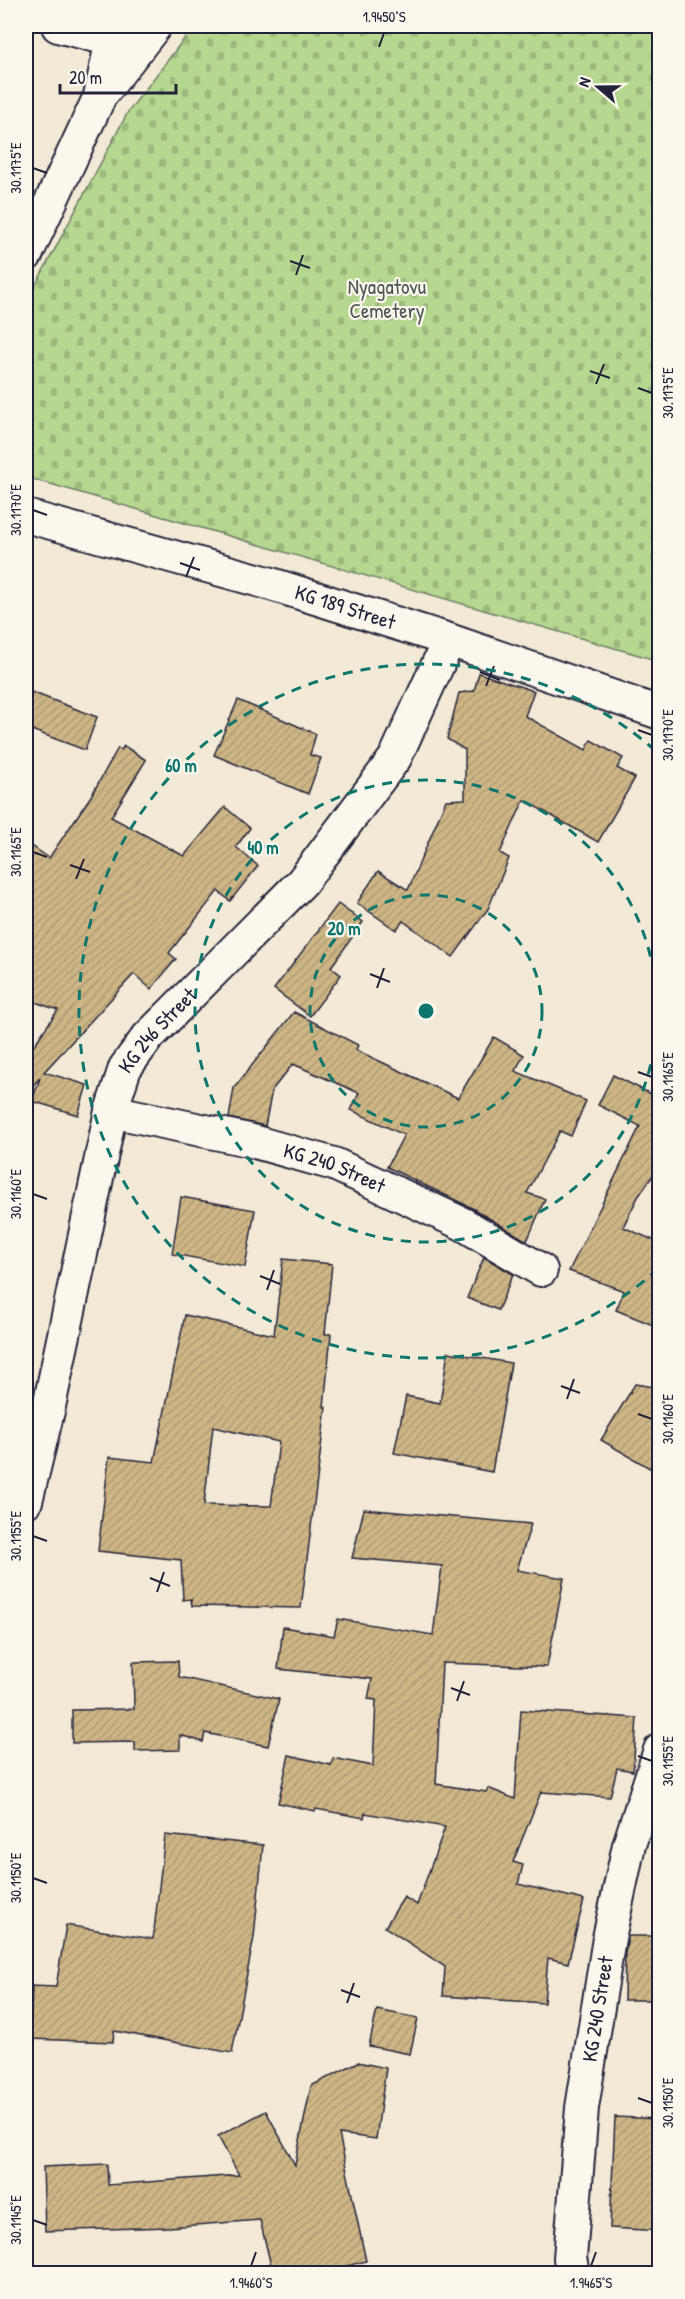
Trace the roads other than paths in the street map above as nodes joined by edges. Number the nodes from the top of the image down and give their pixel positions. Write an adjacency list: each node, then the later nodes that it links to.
1 (58, 26): 3 (street)
2 (155, 26): 4 (street)
3 (113, 33): 4 (street)
4 (100, 96): 5 (street)
5 (26, 255)
6 (26, 516): 7 (street, KG 189 Street)
7 (449, 640): 8 (street, KG 189 Street); 9 (street, KG 246 Street)
8 (660, 713)
9 (111, 1111): 10 (street, KG 240 Street); 11 (street, KG 246 Street)
10 (541, 1270)
11 (26, 1501)
12 (660, 1750): 13 (street, KG 240 Street)
13 (573, 2274)

